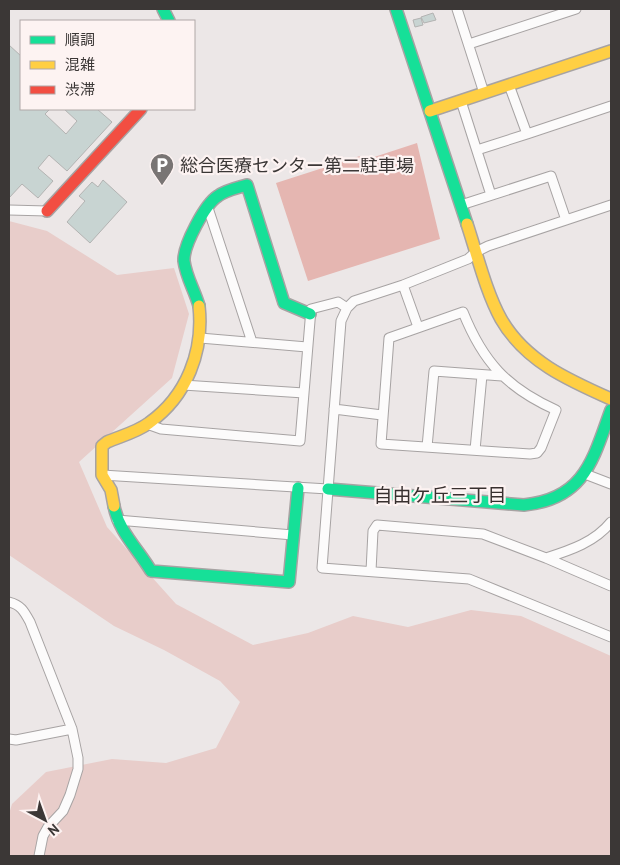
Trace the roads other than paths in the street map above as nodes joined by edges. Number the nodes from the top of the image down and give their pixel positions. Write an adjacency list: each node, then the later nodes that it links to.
1 (396, 9): 11 (street)
2 (457, 9): 4 (street)
3 (576, 9): 4 (street)
4 (470, 44): 7 (street)
5 (611, 51): 6 (street)
6 (510, 85): 7 (street); 12 (street)
7 (484, 93): 8 (street)
8 (461, 101): 11 (street); 13 (street)
9 (611, 106): 12 (street)
10 (140, 110): 19 (street)
11 (430, 111): 15 (street)
12 (527, 134): 13 (street)
13 (477, 150): 14 (street)
14 (491, 195): 15 (street); 20 (street)
15 (461, 205): 21 (street)
16 (611, 205): 20 (street)
17 (208, 208): 24 (street); 26 (street); 27 (street)
18 (9, 210): 19 (street)
19 (47, 210)
20 (566, 220): 21 (street)
21 (476, 252): 22 (street); 33 (street)
22 (403, 285): 23 (street); 25 (street)
23 (347, 308): 24 (street); 34 (street)
24 (310, 314): 28 (street)
25 (418, 327): 30 (street); 36 (street)
26 (200, 338): 27 (street); 31 (street)
27 (252, 342): 28 (street)
28 (307, 347): 32 (street)
29 (482, 375): 30 (street); 38 (street); 39 (street)
30 (502, 376): 39 (street)
31 (183, 385): 32 (street); 37 (street)
32 (304, 393): 37 (street)
33 (611, 398)
34 (334, 409): 36 (street); 44 (street)
35 (611, 410): 40 (street)
36 (382, 415): 38 (street)
37 (147, 424): 41 (street)
38 (427, 447): 39 (street)
39 (476, 450)
40 (585, 474): 42 (street); 44 (street)
41 (102, 475): 43 (street); 45 (street)
42 (611, 484)
43 (298, 488): 44 (street); 48 (street)
44 (328, 490): 50 (street)
45 (118, 520): 48 (street); 48 (street)
46 (611, 522): 47 (street)
47 (607, 534): 49 (street)
48 (293, 535)
49 (546, 558): 50 (street); 51 (street)
50 (371, 571): 53 (street)
51 (611, 586)
52 (9, 602): 54 (street)
53 (611, 637)
54 (72, 729): 55 (street); 56 (street)
55 (9, 739)
56 (39, 856)

